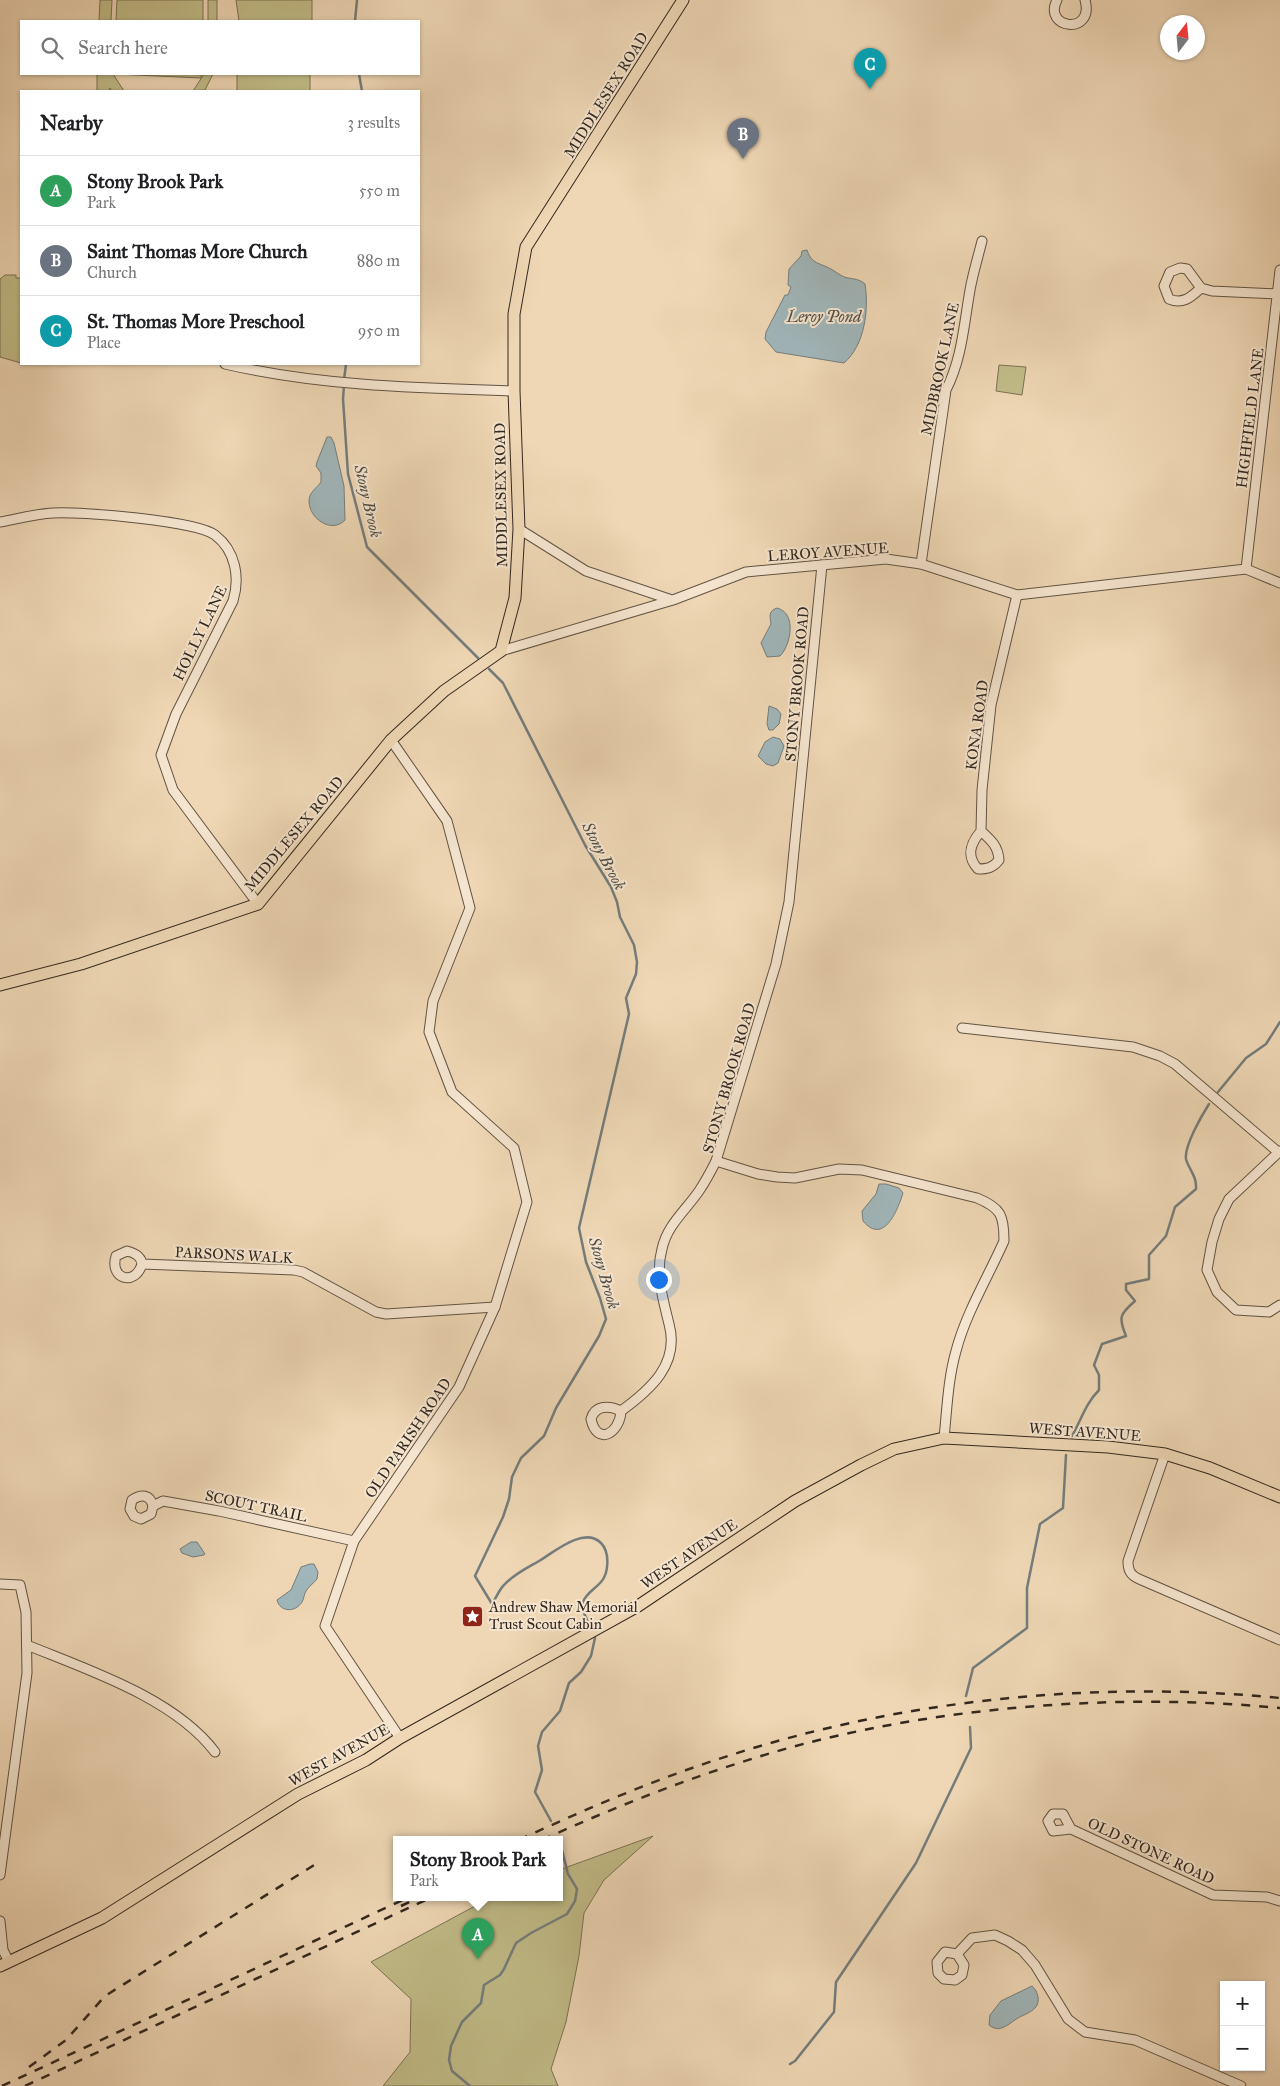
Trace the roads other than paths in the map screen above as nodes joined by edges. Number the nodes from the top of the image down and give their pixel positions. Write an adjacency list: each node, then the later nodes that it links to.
1 (684, 0): 9 (main road, MIDDLESEX ROAD)
2 (1057, 0): 3 (street)
3 (1085, 0)
4 (982, 241): 12 (street, MIDBROOK LANE)
5 (1280, 270): 7 (street, HIGHFIELD LANE)
6 (1201, 288): 7 (street)
7 (1279, 294): 14 (street, HIGHFIELD LANE)
8 (230, 365): 9 (street)
9 (514, 392): 11 (main road, MIDDLESEX ROAD)
10 (0, 522): 21 (street, HOLLY LANE)
11 (519, 529): 17 (street); 18 (main road, MIDDLESEX ROAD)
12 (921, 564): 13 (street, LEROY AVENUE); 16 (street, LEROY AVENUE)
13 (822, 565): 17 (street, LEROY AVENUE); 25 (street, STONY BROOK ROAD)
14 (1246, 569): 15 (street, LEROY AVENUE); 16 (street, LEROY AVENUE)
15 (1280, 583)
16 (1017, 595): 20 (street, KONA ROAD)
17 (672, 600): 18 (street, LEROY AVENUE)
18 (501, 651): 19 (main road, MIDDLESEX ROAD)
19 (392, 740): 21 (main road, MIDDLESEX ROAD); 28 (street, OLD PARISH ROAD)
20 (981, 831)
21 (258, 904): 22 (main road, MIDDLESEX ROAD)
22 (0, 985)
23 (962, 1028): 24 (street)
24 (1279, 1152): 27 (street)
25 (716, 1161): 29 (street); 30 (street, STONY BROOK ROAD)
26 (142, 1264): 28 (street, PARSONS WALK)
27 (1280, 1306)
28 (495, 1307): 34 (street, OLD PARISH ROAD)
29 (621, 1411)
30 (944, 1438): 31 (main road, WEST AVENUE); 38 (main road, WEST AVENUE)
31 (1165, 1454): 32 (main road, WEST AVENUE); 36 (street)
32 (1280, 1497)
33 (153, 1506): 34 (street, SCOUT TRAIL)
34 (354, 1541): 38 (street, OLD PARISH ROAD)
35 (0, 1584): 37 (street)
36 (1280, 1640)
37 (27, 1645): 39 (street); 41 (street)
38 (400, 1738): 45 (main road, WEST AVENUE)
39 (215, 1752)
40 (1071, 1829): 42 (street, OLD STONE ROAD)
41 (0, 1875)
42 (1280, 1900)
43 (0, 1922): 45 (street)
44 (958, 1954): 46 (street)
45 (4, 1964)
46 (1240, 2086)

